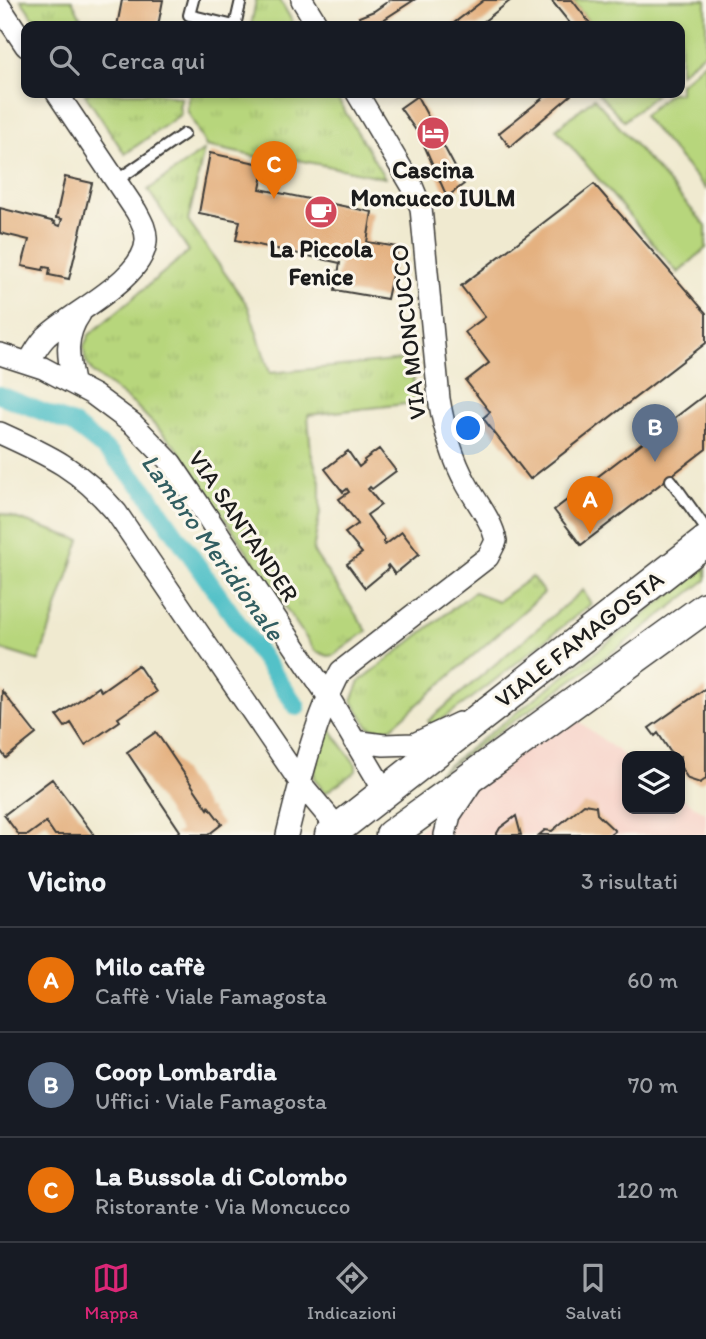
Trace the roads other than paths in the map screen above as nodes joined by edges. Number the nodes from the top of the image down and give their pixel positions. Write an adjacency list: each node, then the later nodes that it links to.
1 (192, 0): 5 (lane)
2 (241, 0): 6 (lane)
3 (302, 0): 7 (street)
4 (0, 7): 8 (street)
5 (214, 21)
6 (236, 21)
7 (315, 21)
8 (21, 38)
9 (60, 98): 12 (street)
10 (360, 98): 22 (street, VIA MONCUCCO)
11 (184, 134): 12 (lane)
12 (116, 181): 13 (street)
13 (82, 312): 15 (street); 16 (street)
14 (0, 354): 15 (street, VIA SANTANDER)
15 (28, 363): 16 (street, VIA SANTANDER)
16 (73, 383): 22 (street, VIA SANTANDER)
17 (0, 433): 26 (street)
18 (671, 480): 19 (lane)
19 (706, 530)
20 (706, 541): 23 (main road, VIALE FAMAGOSTA)
21 (703, 611): 25 (main road, VIALE FAMAGOSTA)
22 (328, 696): 24 (street, VIA SANTANDER); 26 (street, VIA MONCUCCO)
23 (486, 711): 24 (street, VIALE FAMAGOSTA); 27 (main road, VIALE FAMAGOSTA)
24 (354, 741): 27 (street, VIA SANTANDER)
25 (498, 757): 28 (main road, VIALE FAMAGOSTA); 31 (street, VIALE FAMAGOSTA)
26 (302, 785): 29 (street); 30 (street)
27 (385, 792): 28 (main road, VIALE FAMAGOSTA); 29 (main road, VIALE FAMAGOSTA)
28 (403, 831)
29 (337, 833)
30 (287, 835)
31 (445, 835)

